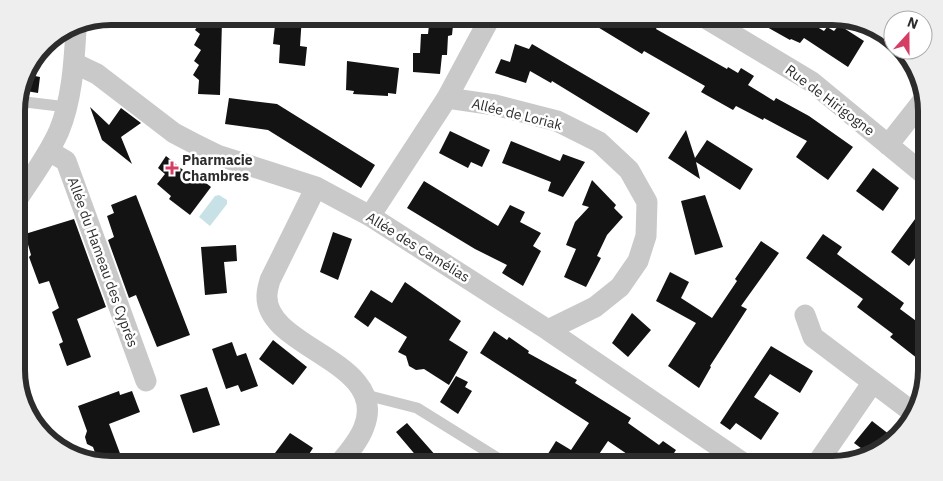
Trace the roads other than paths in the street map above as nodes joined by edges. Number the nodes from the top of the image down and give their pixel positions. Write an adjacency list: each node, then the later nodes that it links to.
1 (486, 25): 5 (street)
2 (717, 25): 9 (street, Rue de Hirigogne)
3 (76, 33): 4 (street)
4 (74, 63): 7 (street); 12 (street, Allée des Camélias)
5 (446, 98): 14 (street); 16 (street, Allée de Loriak)
6 (26, 103): 7 (lane)
7 (67, 107): 10 (street)
8 (918, 107): 9 (street)
9 (888, 145): 11 (street, Rue de Hirigogne)
10 (49, 151): 13 (street); 17 (street, Allée du Hameau des Cyprès)
11 (918, 169)
12 (316, 187): 14 (street, Allée des Camélias); 19 (street)
13 (25, 188)
14 (370, 216): 16 (street, Allée des Camélias)
15 (805, 315): 18 (street)
16 (548, 330): 23 (street, Allée des Camélias)
17 (146, 381)
18 (873, 382): 20 (street); 24 (street)
19 (366, 395): 21 (street); 22 (lane)
20 (908, 409)
21 (345, 456)
22 (494, 456)
23 (733, 456)
24 (822, 456)

